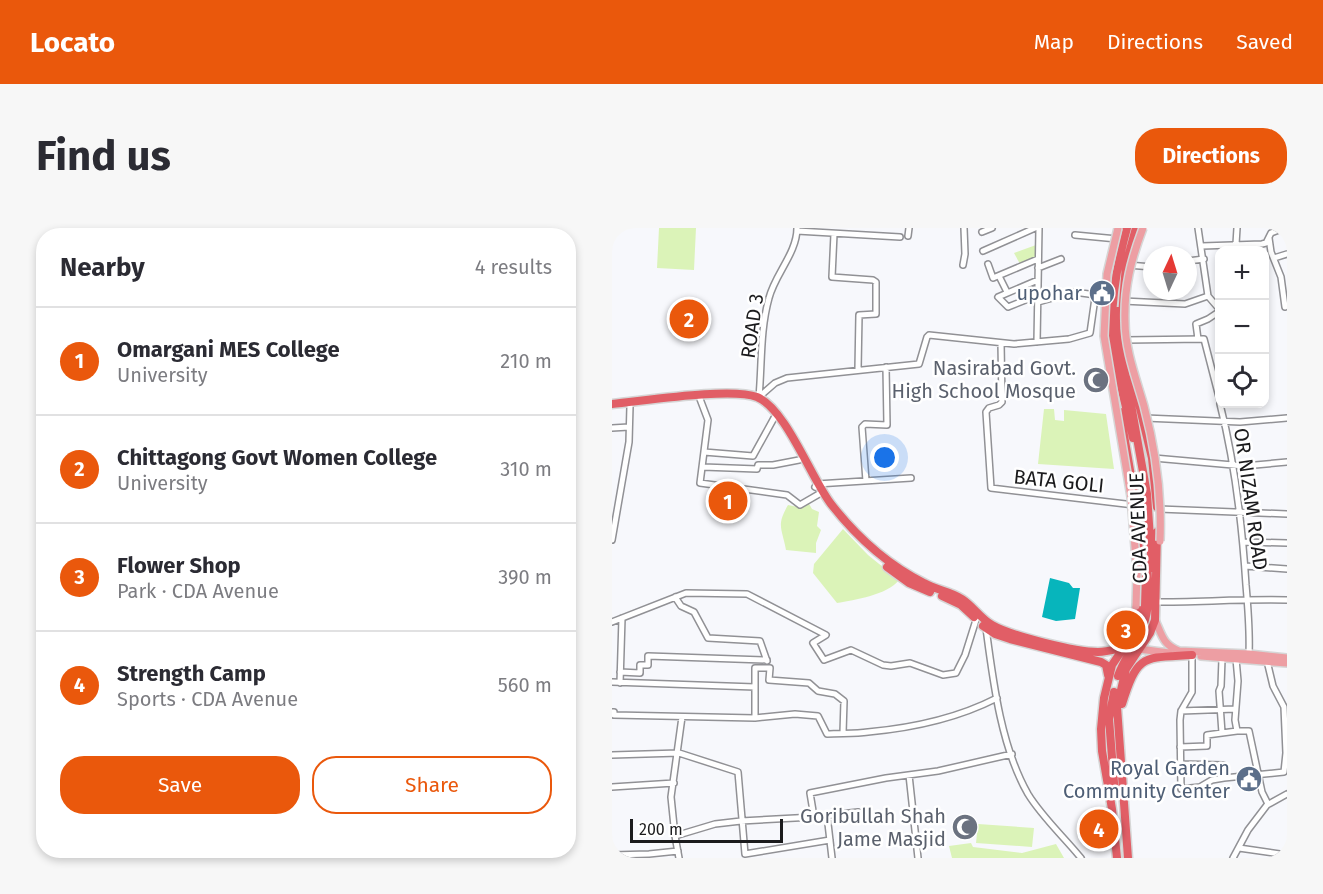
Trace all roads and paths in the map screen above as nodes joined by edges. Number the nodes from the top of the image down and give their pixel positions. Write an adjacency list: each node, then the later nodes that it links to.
1 (909, 228): 17 (street)
2 (964, 228): 33 (street)
3 (992, 228): 15 (street)
4 (1037, 228): 24 (street); 28 (street)
5 (1087, 228): 18 (street)
6 (1119, 228): 21 (highway, CDA AVENUE); 98 (main road, bridge)
7 (1127, 228): 149 (highway)
8 (1134, 228): 32 (highway, CDA AVENUE); 149 (highway)
9 (1143, 228): 87 (main road, bridge)
10 (1198, 228): 23 (street)
11 (1237, 228): 22 (street)
12 (1284, 228): 20 (street)
13 (797, 230): 14 (street); 57 (street, ROAD 3)
14 (831, 232): 19 (street); 55 (street)
15 (982, 232)
16 (1075, 235): 18 (street)
17 (908, 236)
18 (1088, 236): 21 (street)
19 (900, 237)
20 (1269, 238): 22 (street); 27 (street)
21 (1117, 239): 40 (highway, CDA AVENUE)
22 (1236, 244): 23 (street)
23 (1202, 246): 26 (street)
24 (983, 250)
25 (1287, 254): 27 (street)
26 (1204, 258): 30 (street); 42 (street)
27 (1274, 258): 38 (street)
28 (1038, 259): 35 (street); 36 (street)
29 (1060, 259): 35 (street)
30 (1197, 259)
31 (988, 264): 36 (street)
32 (1126, 264): 34 (street); 44 (highway, CDA AVENUE)
33 (963, 265)
34 (1143, 266)
35 (1038, 268): 37 (street)
36 (999, 276): 39 (street)
37 (1038, 280): 39 (street); 43 (street)
38 (1285, 287): 46 (street)
39 (1007, 292): 43 (street)
40 (1107, 295): 41 (street); 48 (highway, CDA AVENUE)
41 (1096, 296): 43 (street); 49 (street)
42 (1208, 296): 44 (street); 45 (street)
43 (1038, 298): 52 (street)
44 (1122, 301): 51 (highway, CDA AVENUE)
45 (1215, 304)
46 (1285, 306)
47 (1215, 314): 50 (street)
48 (1108, 332): 49 (street); 79 (highway, CDA AVENUE)
49 (1090, 333): 52 (street)
50 (1200, 339): 51 (street); 56 (street, OR NIZAM ROAD)
51 (1124, 340): 63 (highway, CDA AVENUE)
52 (1037, 342): 53 (street)
53 (1001, 343): 54 (street); 79 (street, BATA GOLI)
54 (886, 367): 55 (street); 75 (street)
55 (858, 369): 57 (street)
56 (1215, 381)
57 (759, 398): 59 (highway); 76 (highway)
58 (700, 399): 60 (highway); 62 (highway); 68 (street)
59 (612, 406): 60 (highway)
60 (630, 406): 66 (street)
61 (1221, 408): 65 (street, OR NIZAM ROAD)
62 (774, 418): 68 (street); 70 (highway)
63 (1143, 418): 65 (street); 69 (highway, CDA AVENUE)
64 (1287, 418): 65 (street)
65 (1224, 422): 72 (street, OR NIZAM ROAD)
66 (629, 427): 67 (street); 78 (street)
67 (612, 428)
68 (704, 452): 73 (street)
69 (1152, 458): 72 (street); 80 (highway, CDA AVENUE)
70 (799, 460): 73 (street); 76 (highway)
71 (1287, 462): 72 (street)
72 (1234, 465): 81 (street, OR NIZAM ROAD)
73 (703, 466): 76 (street)
74 (911, 478): 75 (street)
75 (866, 481): 76 (street)
76 (817, 488): 94 (highway); 99 (highway)
77 (612, 495): 78 (street)
78 (619, 496): 83 (street)
79 (1136, 505): 98 (highway, CDA AVENUE)
80 (1157, 509): 81 (street); 87 (highway, CDA AVENUE)
81 (1240, 514): 82 (street); 84 (street, OR NIZAM ROAD)
82 (1287, 514)
83 (612, 540)
84 (1243, 542): 85 (street); 86 (street, OR NIZAM ROAD)
85 (1287, 543)
86 (1245, 566): 88 (street); 90 (street, OR NIZAM ROAD)
87 (1157, 567): 92 (highway, CDA AVENUE)
88 (1287, 569)
89 (675, 597): 93 (street); 94 (street); 106 (street)
90 (1247, 599): 91 (street); 92 (street); 101 (street, OR NIZAM ROAD)
91 (1287, 600)
92 (1156, 602): 95 (highway, CDA AVENUE)
93 (622, 618): 96 (street); 110 (street)
94 (976, 620): 97 (highway)
95 (1155, 620): 100 (highway, CDA AVENUE); 101 (main road)
96 (612, 622)
97 (986, 628): 111 (highway); 115 (street)
98 (1135, 631): 99 (highway, CDA AVENUE)
99 (1125, 646): 111 (highway, CDA AVENUE)
100 (1139, 649): 102 (main road); 122 (highway, CDA AVENUE)
101 (1249, 654): 103 (main road)
102 (1192, 655): 104 (main road); 118 (street); 122 (highway)
103 (1287, 658)
104 (1222, 659): 105 (main road); 116 (street)
105 (1236, 659): 107 (main road); 117 (street)
106 (767, 660): 109 (street); 110 (street)
107 (1267, 661): 108 (main road); 131 (street)
108 (1287, 663)
109 (770, 668): 114 (street); 124 (street)
110 (620, 672): 113 (street)
111 (1108, 681): 154 (highway, CDA AVENUE)
112 (612, 682): 113 (street)
113 (620, 683): 114 (street)
114 (755, 687): 121 (street)
115 (997, 698): 124 (street); 128 (street)
116 (1221, 710): 117 (street); 118 (street); 125 (street)
117 (1235, 710): 123 (street)
118 (1181, 711): 126 (street)
119 (612, 712): 120 (street)
120 (682, 717): 121 (street); 127 (street)
121 (755, 718): 124 (street)
122 (1117, 718): 149 (highway, CDA AVENUE)
123 (1237, 731): 125 (street); 131 (street)
124 (843, 733)
125 (1222, 733): 126 (street)
126 (1180, 747): 130 (street)
127 (679, 753): 129 (street); 134 (street); 141 (street)
128 (1011, 754): 132 (street); 153 (street)
129 (612, 755)
130 (1180, 764): 133 (street); 133 (street)
131 (1258, 774): 133 (street); 137 (street)
132 (909, 775): 140 (street); 152 (street)
133 (1224, 778)
134 (674, 783): 135 (street); 142 (street)
135 (612, 787)
136 (1287, 794): 137 (street)
137 (1268, 804): 144 (street)
138 (858, 812): 139 (street)
139 (827, 815): 140 (street); 143 (street)
140 (814, 817): 141 (street)
141 (741, 821): 142 (street); 148 (street)
142 (675, 836): 145 (street)
143 (830, 840): 148 (street); 151 (street)
144 (1239, 848): 147 (street); 155 (street)
145 (678, 850): 146 (street); 150 (street)
146 (612, 855)
147 (1287, 855)
148 (746, 856)
149 (1128, 857)
150 (678, 858)
151 (832, 858)
152 (918, 858)
153 (1081, 858)
154 (1117, 858)
155 (1233, 858)

